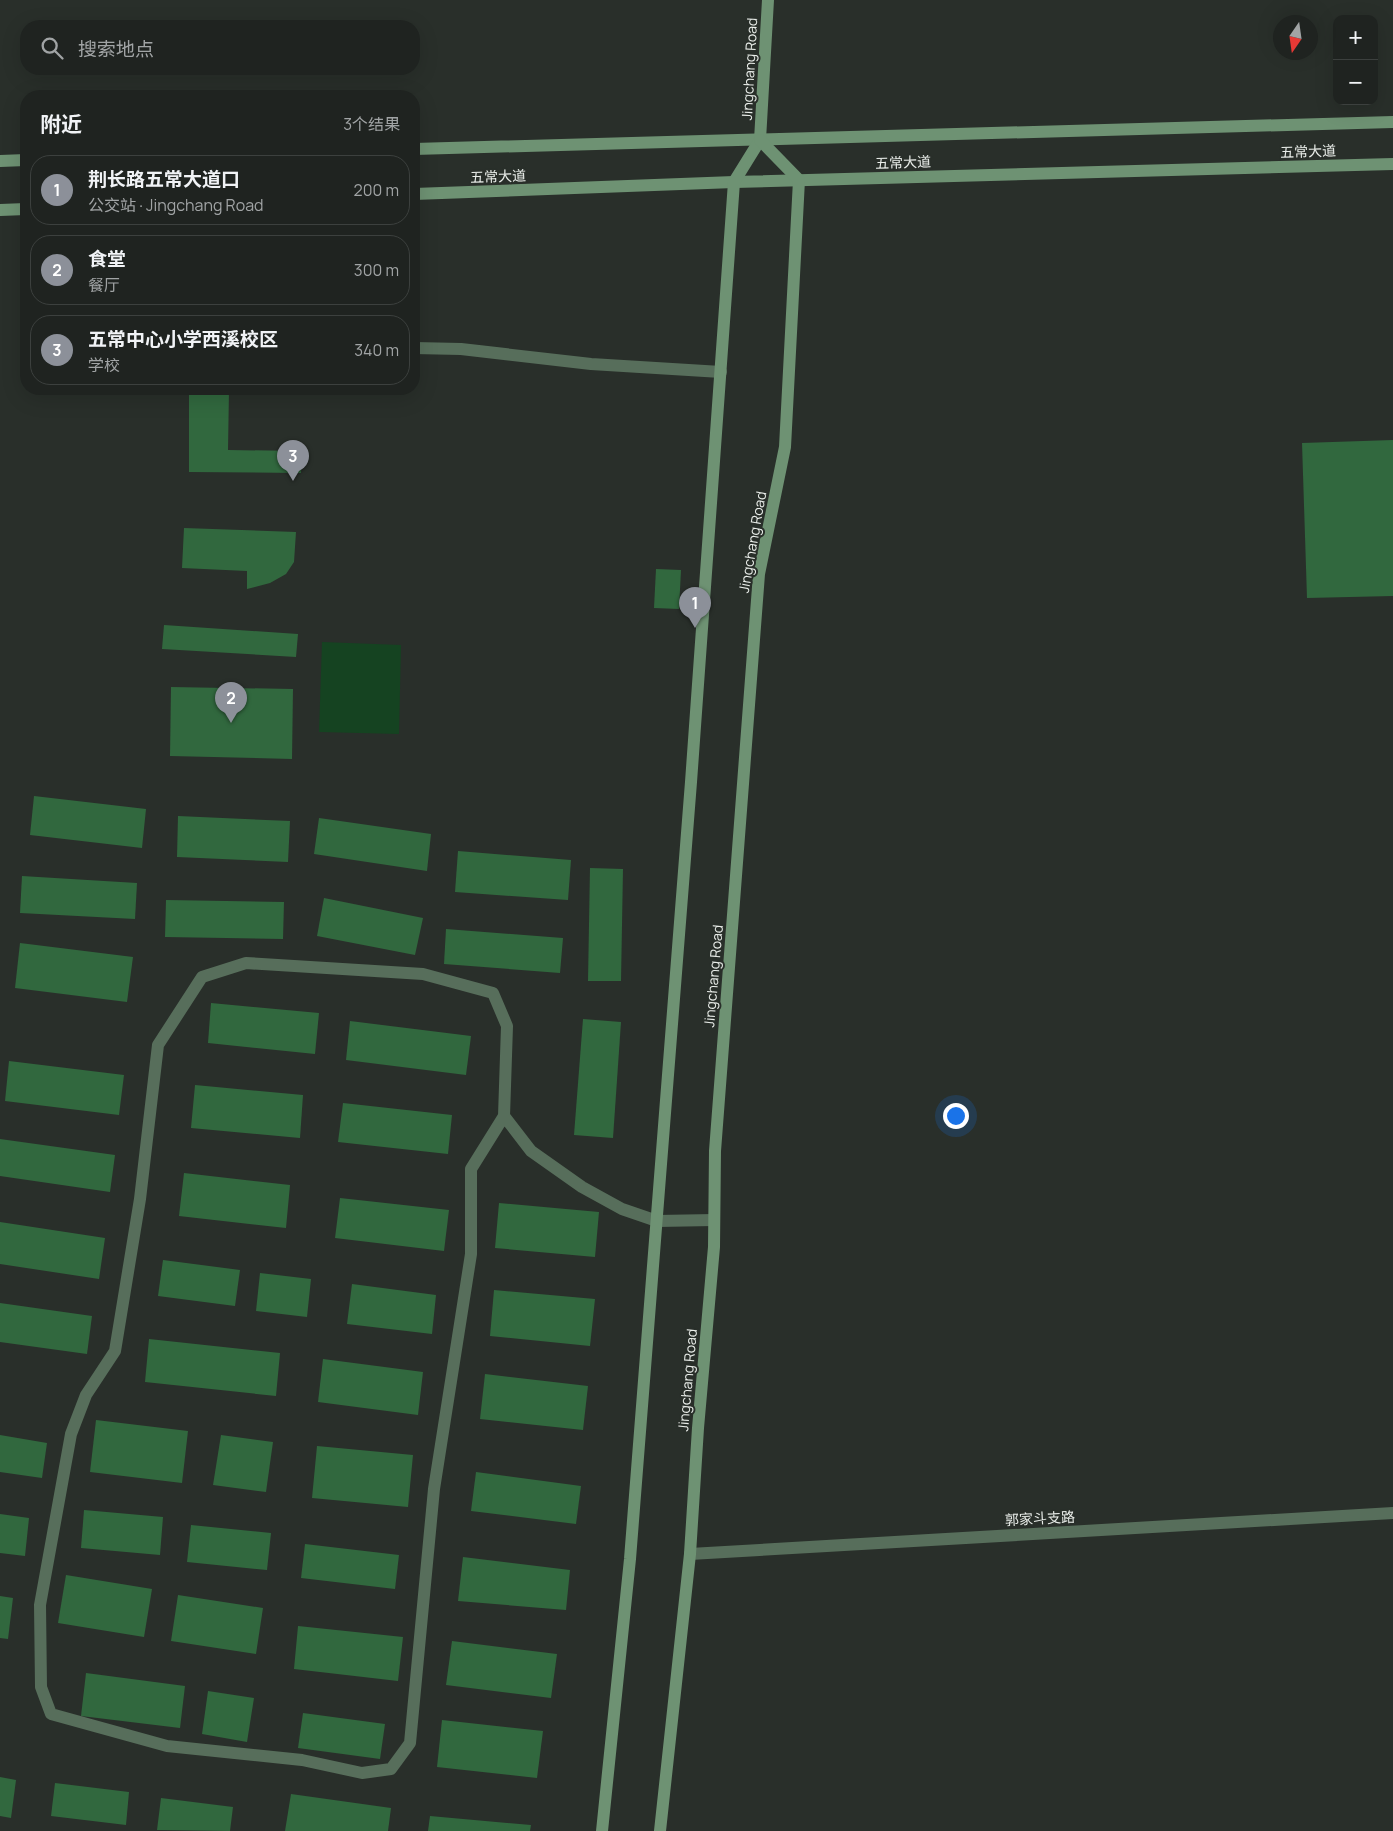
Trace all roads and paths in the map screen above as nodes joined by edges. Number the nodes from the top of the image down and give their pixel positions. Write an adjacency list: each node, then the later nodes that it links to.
1 (768, 0): 3 (main road, Jingchang Road)
2 (1393, 122): 3 (main road, 五常大道)
3 (760, 140): 4 (main road, 五常大道); 8 (main road, Jingchang Road); 9 (main road, Jingchang Road)
4 (420, 149)
5 (20, 160): 6 (main road)
6 (0, 161)
7 (1393, 164): 8 (main road, 五常大道)
8 (799, 180): 9 (main road, 五常大道); 16 (main road, Jingchang Road)
9 (734, 182): 10 (main road, 五常大道); 14 (main road, Jingchang Road)
10 (420, 194)
11 (20, 209): 12 (main road)
12 (0, 210)
13 (420, 348): 14 (street)
14 (721, 372): 17 (main road, Jingchang Road)
15 (504, 1116): 15 (street); 17 (street)
16 (714, 1220): 17 (street); 19 (main road, Jingchang Road)
17 (657, 1221): 20 (main road, Jingchang Road)
18 (1393, 1513): 19 (street, 郭家斗支路)
19 (690, 1554): 21 (main road, Jingchang Road)
20 (602, 1831)
21 (660, 1831)

